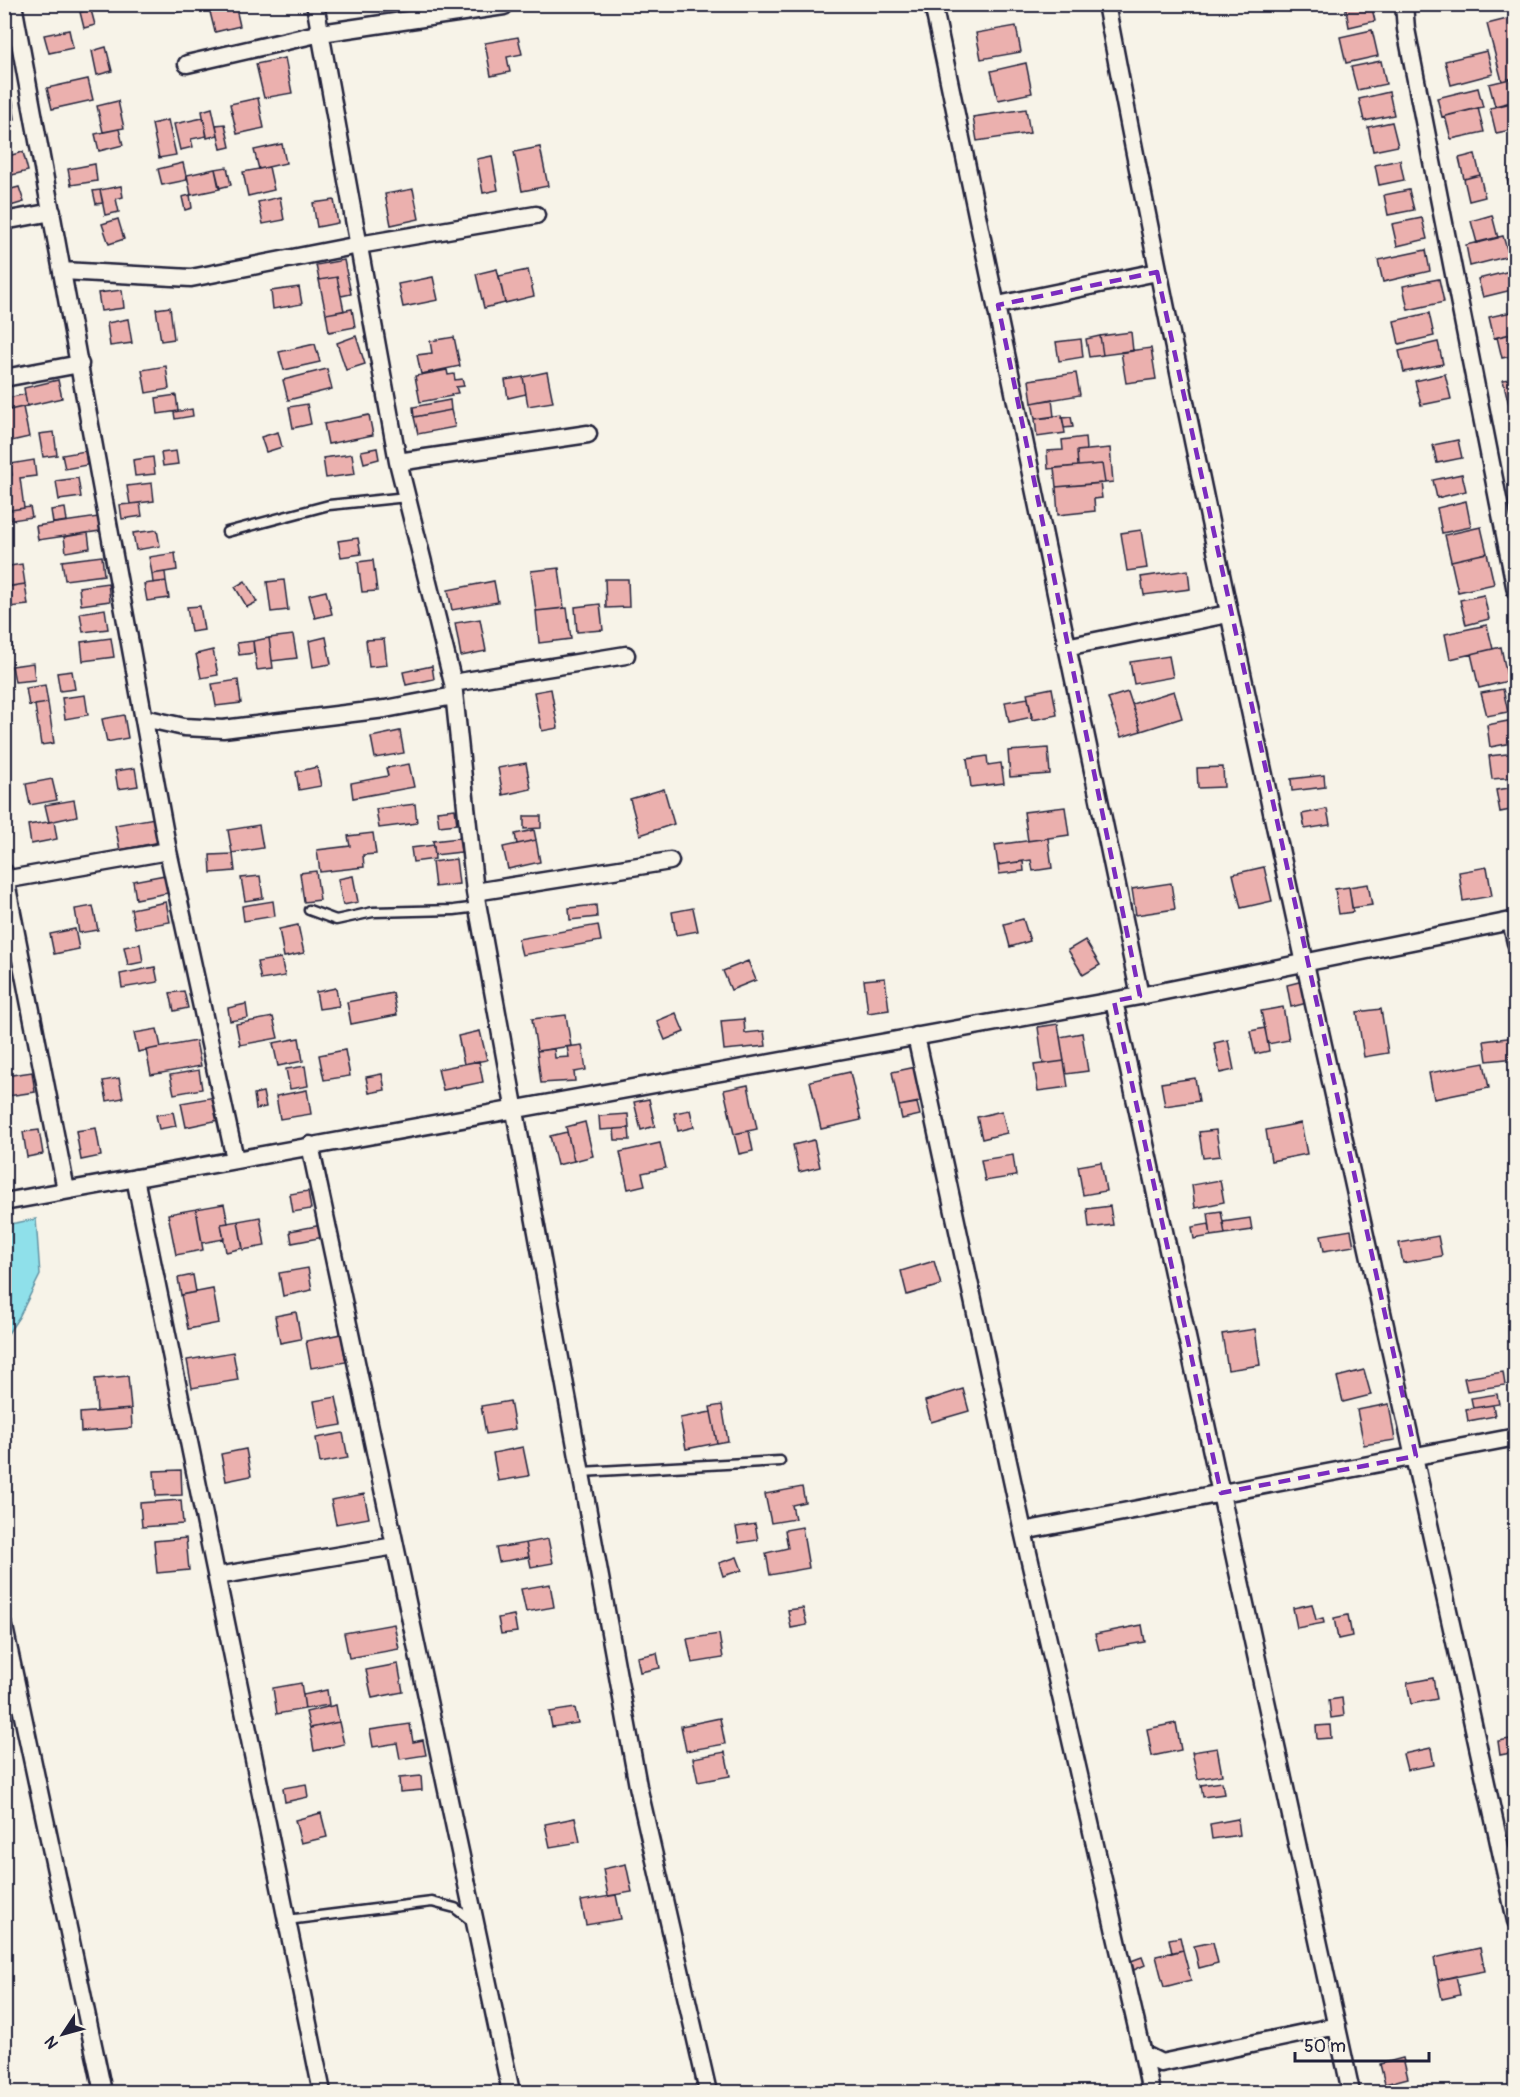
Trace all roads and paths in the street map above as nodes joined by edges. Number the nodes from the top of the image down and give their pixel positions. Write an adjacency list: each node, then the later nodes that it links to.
1 (13, 4): 9 (street)
2 (315, 4): 7 (street)
3 (933, 4): 15 (street)
4 (1106, 4): 14 (street)
5 (1404, 4): 22 (street)
6 (504, 6): 7 (street)
7 (321, 33): 8 (street); 12 (street)
8 (187, 64)
9 (52, 212): 11 (street); 13 (street)
10 (536, 215): 12 (street)
11 (4, 221)
12 (359, 245): 13 (street); 19 (street)
13 (63, 271): 16 (street)
14 (1157, 272): 15 (street); 23 (street)
15 (998, 305): 24 (street)
16 (80, 364): 17 (street); 27 (street)
17 (4, 378)
18 (588, 434): 19 (street)
19 (398, 462): 20 (street)
20 (407, 497): 21 (lane); 26 (street)
21 (227, 531)
22 (1515, 591)
23 (1228, 614): 24 (street); 35 (street)
24 (1066, 647): 36 (street)
25 (626, 655): 26 (street)
26 (453, 690): 27 (street); 31 (street)
27 (144, 718): 28 (street)
28 (168, 851): 30 (street); 41 (street)
29 (670, 861): 31 (street)
30 (5, 877): 43 (street)
31 (476, 899): 32 (lane); 39 (street)
32 (309, 910)
33 (1513, 921): 34 (street); 35 (street)
34 (1515, 943)
35 (1304, 963): 36 (street); 46 (street)
36 (1140, 996): 37 (street)
37 (1114, 1001): 38 (street); 49 (street)
38 (916, 1036): 39 (street); 50 (street)
39 (514, 1108): 40 (street); 48 (street)
40 (310, 1145): 41 (street); 51 (street)
41 (235, 1159): 42 (street)
42 (135, 1178): 43 (street); 52 (street)
43 (66, 1191): 44 (street)
44 (4, 1202)
45 (1515, 1437): 46 (street)
46 (1416, 1456): 49 (street); 54 (street)
47 (780, 1461): 48 (lane)
48 (581, 1472): 63 (street)
49 (1221, 1493): 50 (street); 58 (street)
50 (1023, 1531): 59 (street)
51 (395, 1546): 52 (street); 57 (street)
52 (217, 1576): 55 (street)
53 (4, 1627): 60 (street)
54 (1512, 1891): 56 (street)
55 (287, 1920): 57 (lane); 61 (street)
56 (1515, 1921)
57 (475, 1924): 62 (street)
58 (1337, 2026): 59 (street); 65 (street)
59 (1143, 2054): 64 (street)
60 (103, 2092)
61 (322, 2092)
62 (511, 2092)
63 (708, 2092)
64 (1151, 2092)
65 (1351, 2092)

